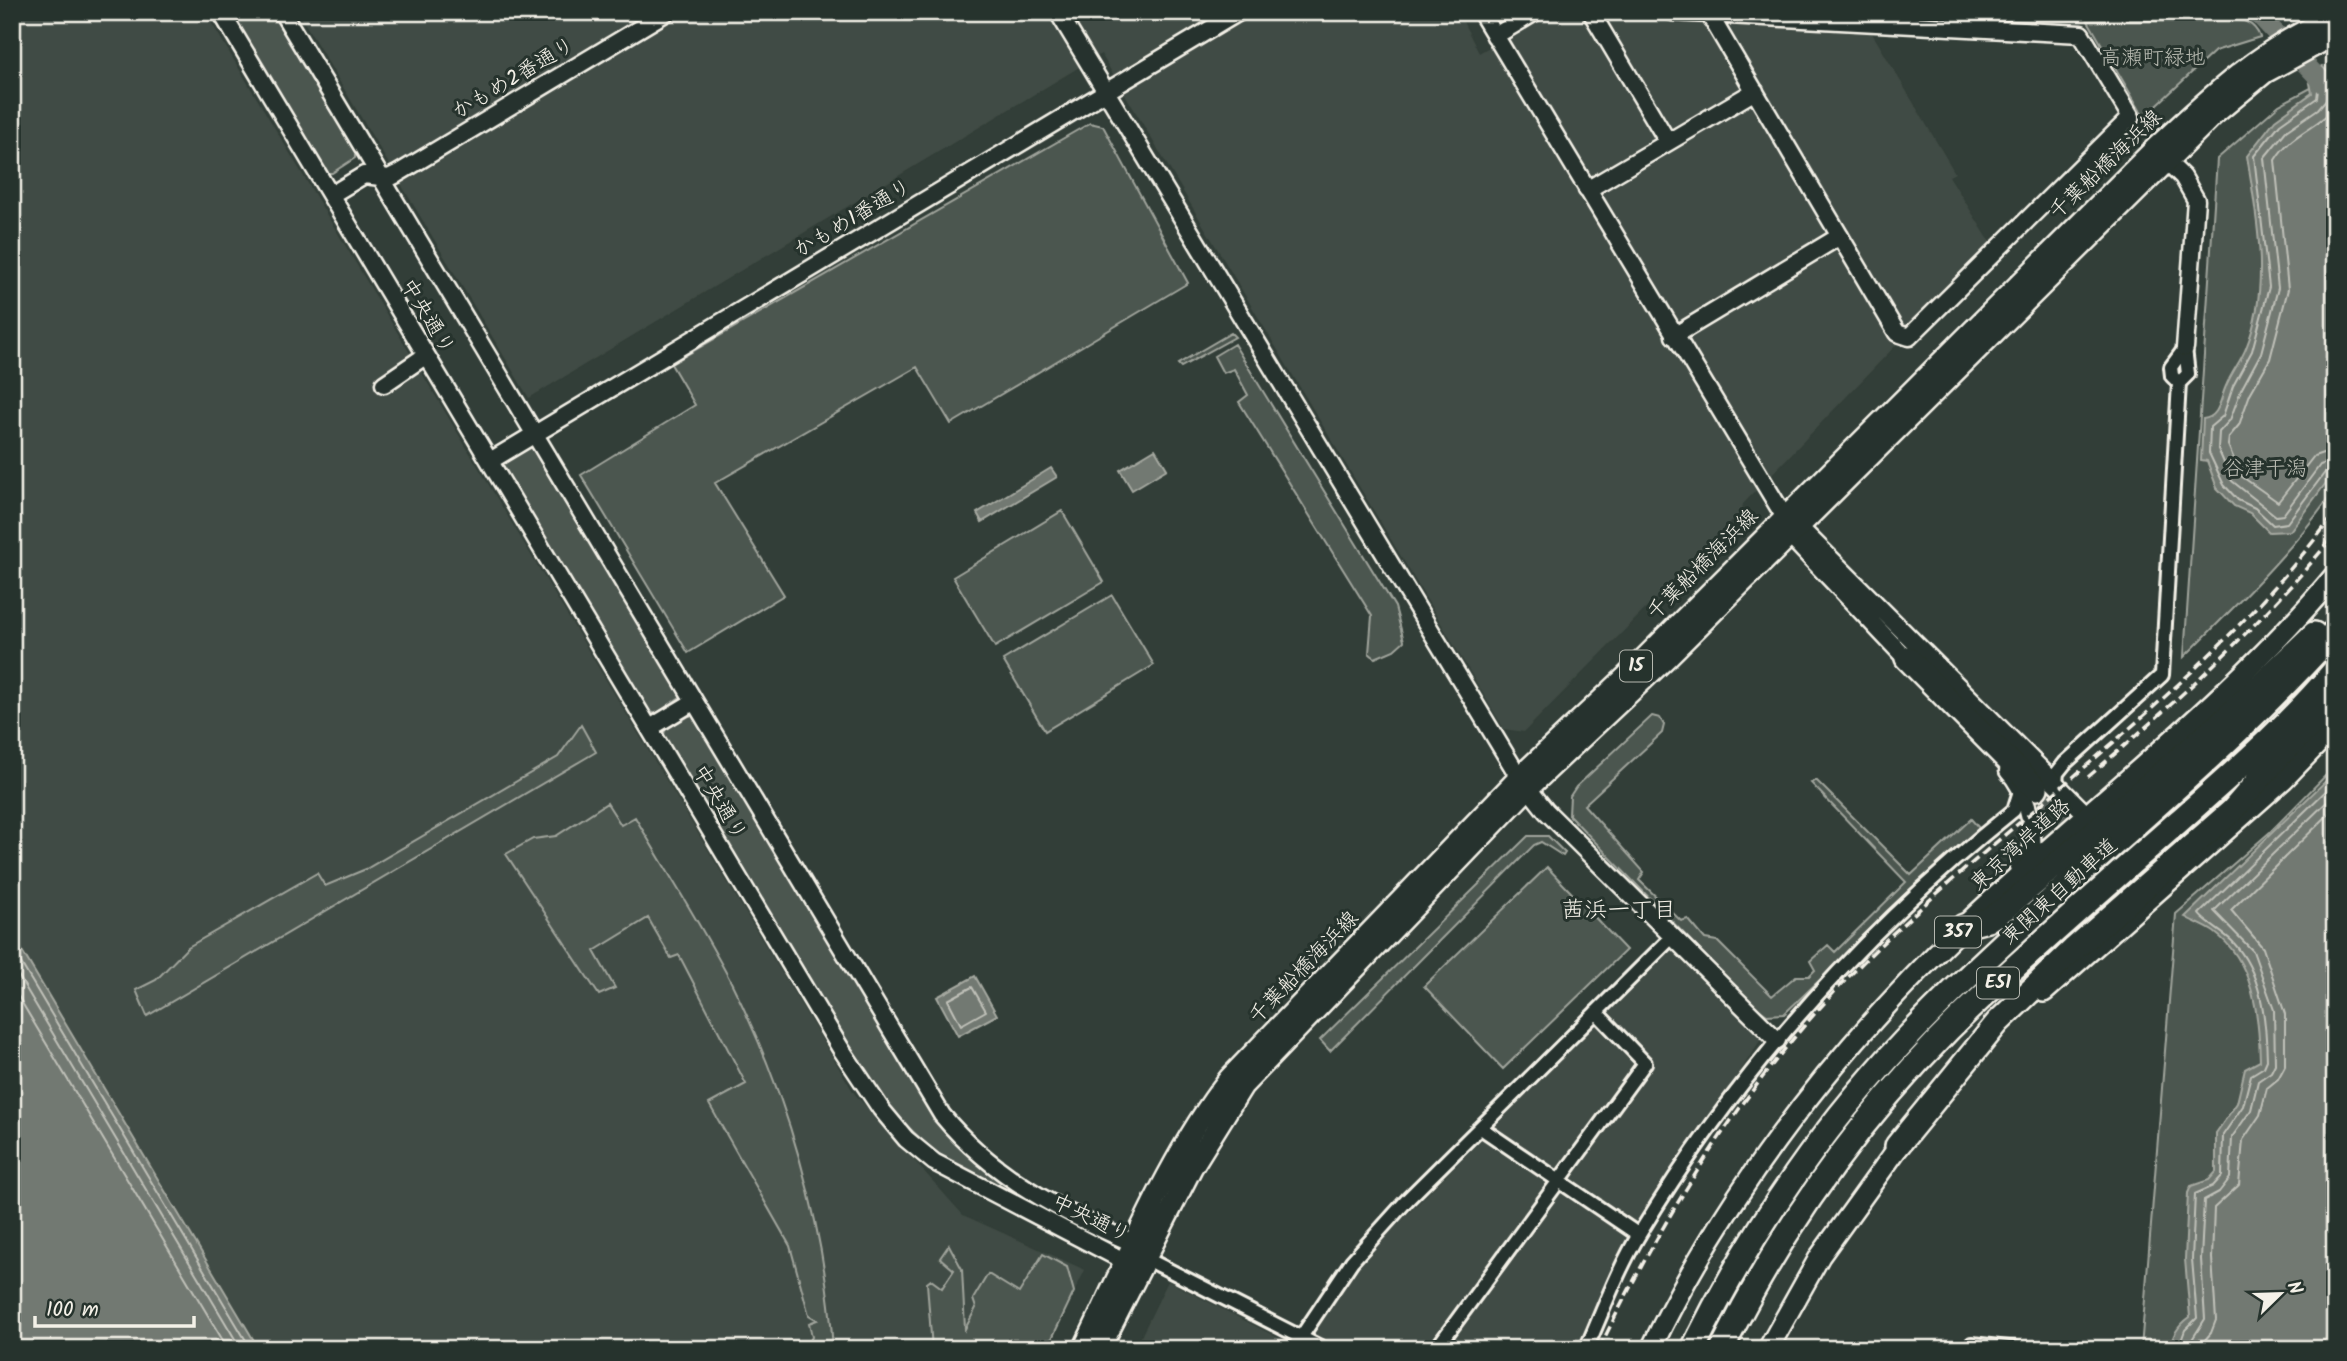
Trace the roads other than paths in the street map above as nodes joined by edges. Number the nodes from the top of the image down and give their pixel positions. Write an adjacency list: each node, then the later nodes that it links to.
1 (221, 12): 21 (street, 中央通り)
2 (282, 12): 19 (street, 中央通り)
3 (667, 12): 19 (street, かもめ2番通り)
4 (1058, 12): 16 (street)
5 (1239, 12): 16 (street, かもめ1番通り)
6 (1481, 12): 13 (street)
7 (1535, 12): 13 (street)
8 (1591, 12): 17 (street)
9 (1672, 12): 10 (street)
10 (1709, 14): 15 (street); 22 (street)
11 (2335, 16): 14 (main road, 千葉船橋海浜線 / 15)
12 (2335, 35): 14 (main road, 千葉船橋海浜線 / 15)
13 (1495, 36): 20 (street)
14 (2304, 41): 18 (main road, 千葉船橋海浜線 / 15)
15 (1755, 91): 17 (street); 22 (street)
16 (1106, 92): 27 (street, かもめ1番通り); 42 (street)
17 (1668, 142): 20 (street)
18 (2161, 156): 24 (street); 29 (main road, 千葉船橋海浜線 / 15)
19 (381, 177): 21 (street, かもめ2番通り); 27 (street, 中央通り)
20 (1587, 190): 23 (street)
21 (331, 195): 25 (street, 中央通り)
22 (1840, 236): 23 (street)
23 (1674, 336): 29 (street)
24 (2185, 348): 40 (street)
25 (425, 356): 26 (street); 28 (street, 中央通り)
26 (384, 383)
27 (534, 435): 28 (street, かもめ1番通り); 36 (street, 中央通り)
28 (490, 461): 38 (street, 中央通り)
29 (1790, 526): 33 (street); 41 (street); 42 (main road, 千葉船橋海浜線 / 15)
30 (2335, 575): 45 (main road, 東京湾岸道路 / 357)
31 (2335, 615): 44 (highway)
32 (2335, 631): 66 (highway, 東関東自動車道 / E51)
33 (1907, 658): 43 (highway)
34 (2335, 670): 67 (highway, 東関東自動車道 / E51)
35 (2335, 700): 39 (highway)
36 (693, 702): 38 (street); 58 (street, 中央通り)
37 (2335, 726): 55 (main road)
38 (650, 728): 58 (street, 中央通り)
39 (2281, 754): 48 (highway); 55 (highway)
40 (2066, 763): 41 (street); 43 (street)
41 (2038, 765): 43 (street)
42 (1524, 783): 51 (street); 58 (main road, 千葉船橋海浜線 / 15)
43 (2037, 787): 45 (street); 46 (street); 47 (street)
44 (2124, 805): 45 (highway); 50 (highway)
45 (2088, 816): 49 (main road, 東京湾岸道路 / 357)
46 (2031, 820): 47 (street); 49 (street)
47 (1993, 827): 53 (street)
48 (2193, 833)
49 (1991, 901): 50 (main road, 東京湾岸道路 / 357)
50 (1964, 926): 65 (main road, 東京湾岸道路 / 357)
51 (1672, 937): 52 (street); 53 (street)
52 (1596, 1012): 54 (street); 56 (street)
53 (1777, 1040): 57 (street)
54 (1481, 1128): 56 (street); 59 (street)
55 (1897, 1146): 68 (main road)
56 (1556, 1180): 57 (street); 63 (street)
57 (1639, 1235): 64 (street)
58 (1136, 1254): 59 (street); 60 (main road, 千葉船橋海浜線 / 15); 61 (main road, 千葉船橋海浜線 / 15)
59 (1297, 1343): 62 (street)
60 (1083, 1349)
61 (1100, 1349)
62 (1324, 1349)
63 (1436, 1349)
64 (1586, 1349)
65 (1651, 1349)
66 (1693, 1349)
67 (1722, 1349)
68 (1768, 1349)
69 (1969, 1349): 70 (street)
70 (2018, 1349)

